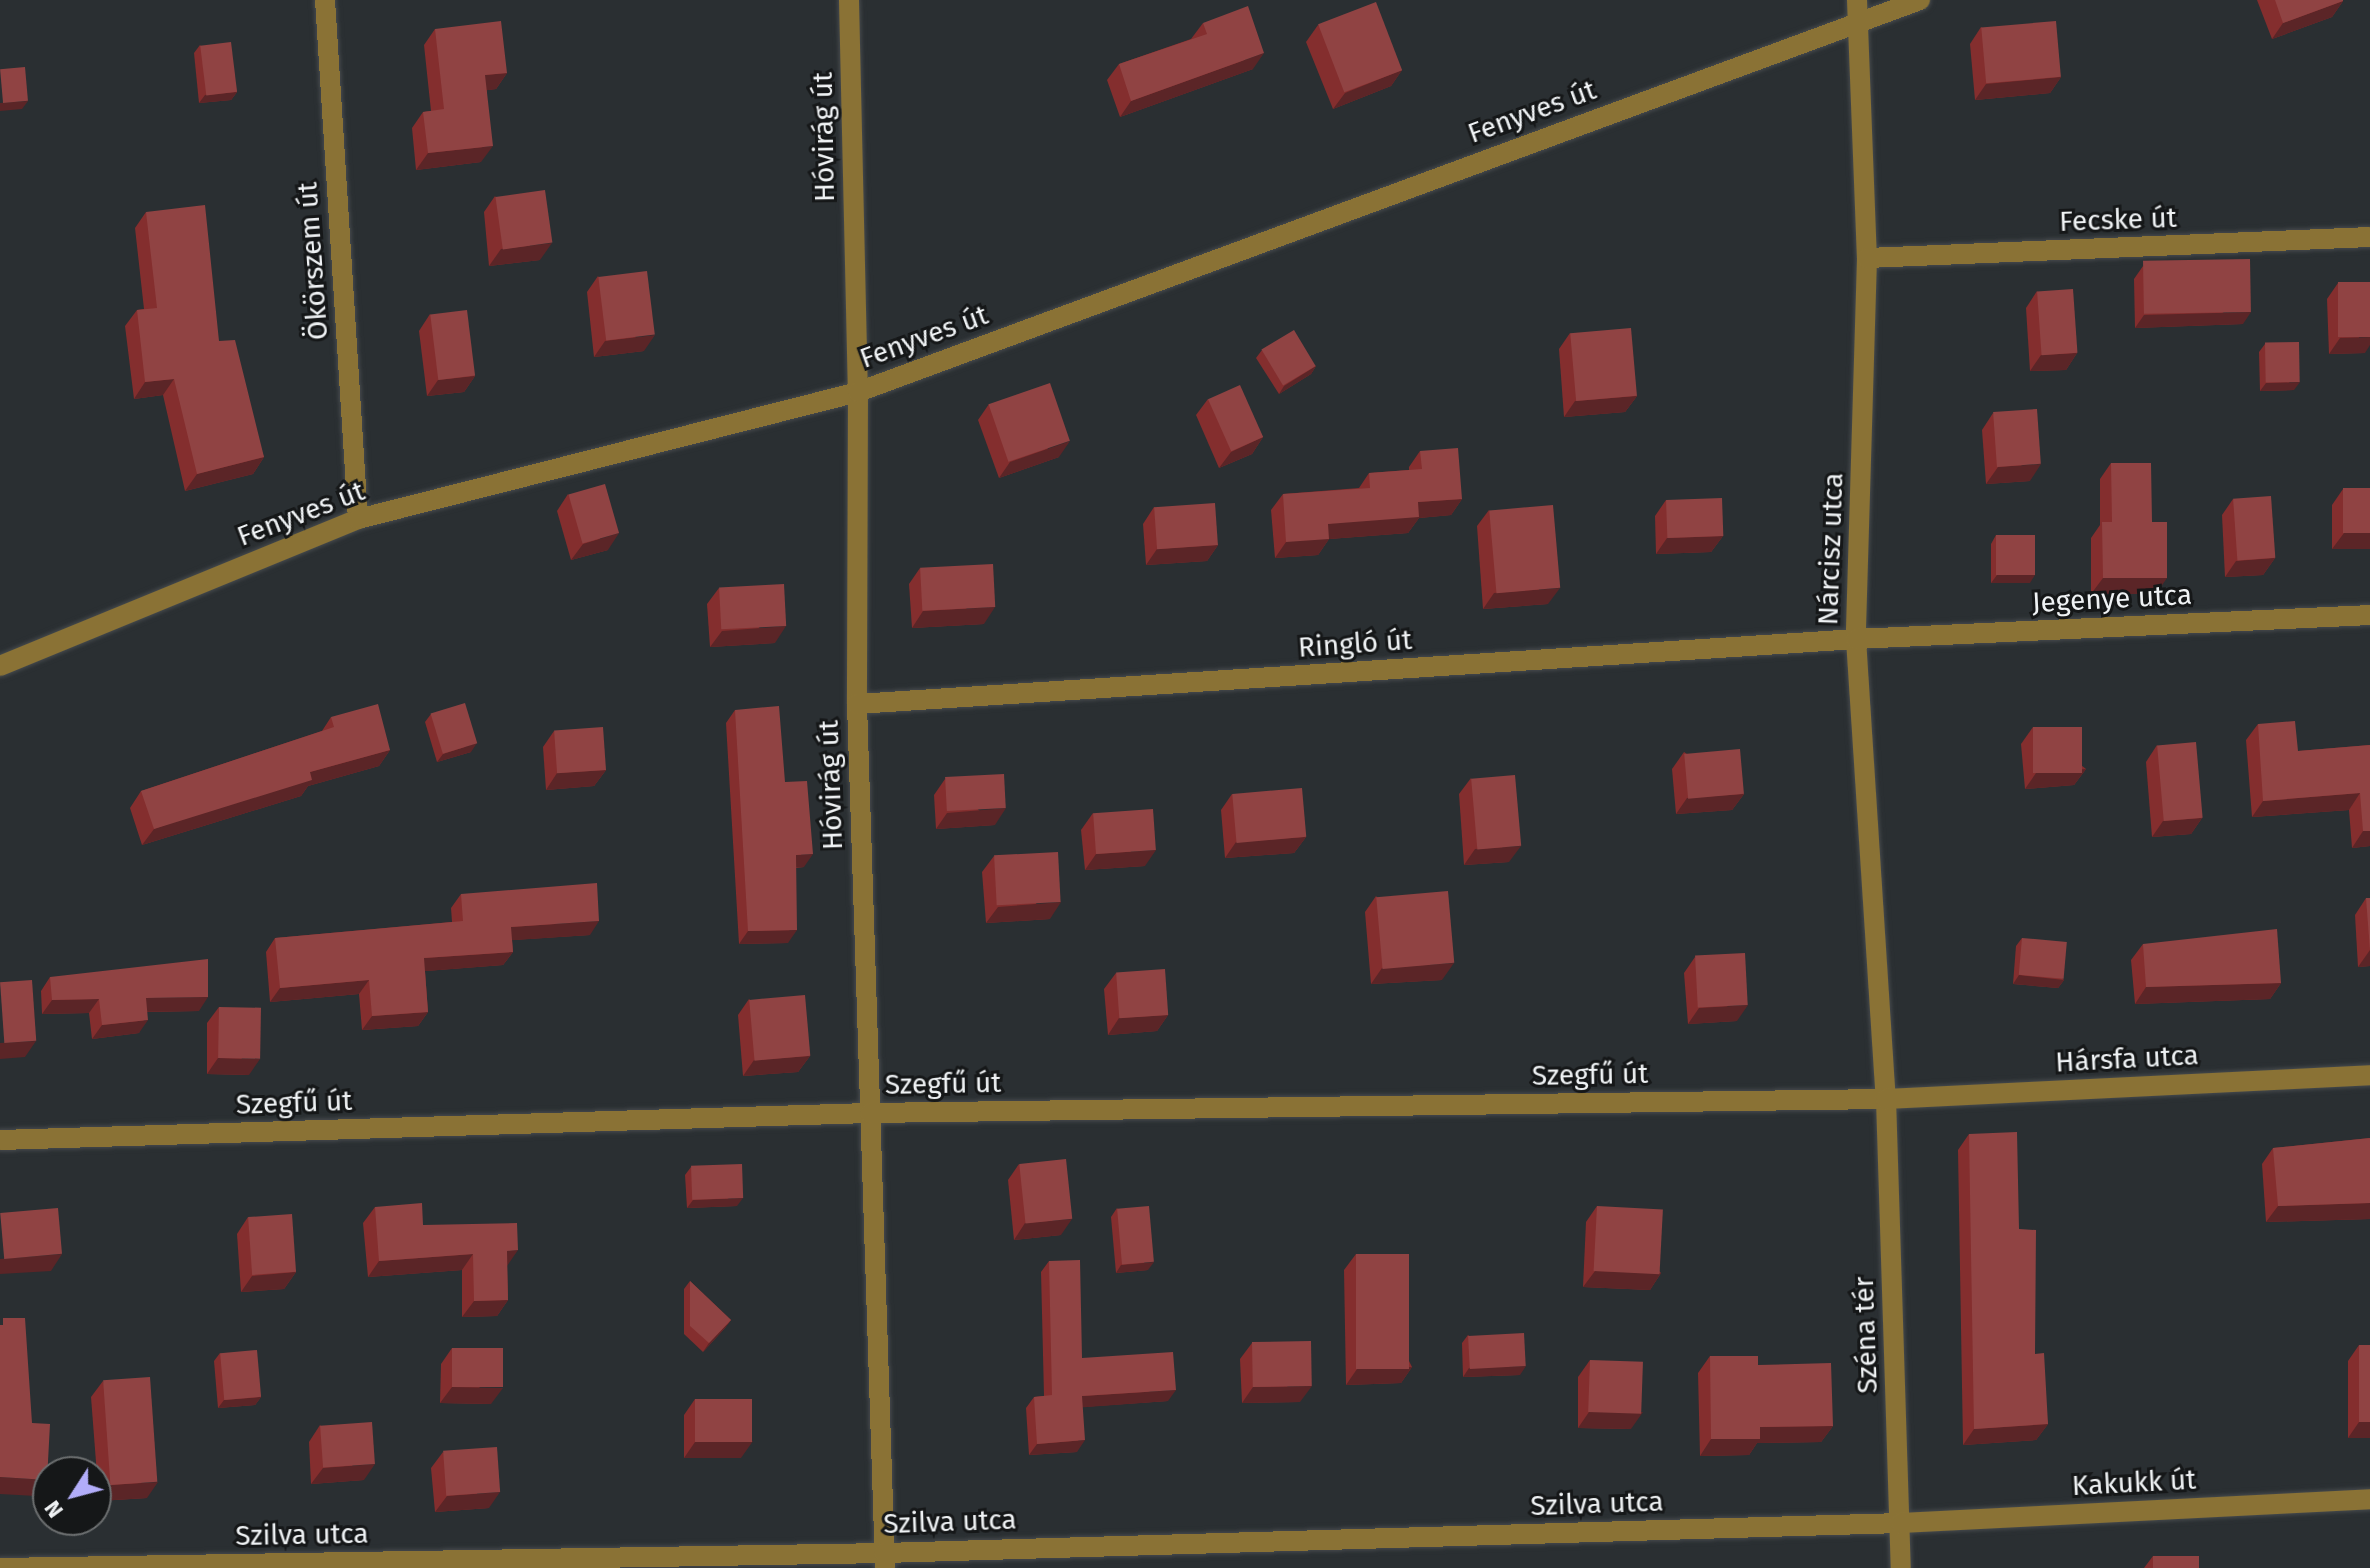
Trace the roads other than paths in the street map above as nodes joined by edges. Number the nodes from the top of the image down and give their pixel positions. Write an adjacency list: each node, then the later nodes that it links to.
1 (325, 0): 9 (street, Ökörszem út)
2 (849, 0): 8 (street, Hóvirág út)
3 (1857, 0): 5 (street, Nárcisz utca)
4 (1920, 0): 5 (street, Fenyves út)
5 (1857, 22): 7 (street, Nárcisz utca); 8 (street, Fenyves út)
6 (2370, 237): 7 (street, Fecske út)
7 (1867, 258): 11 (street, Nárcisz utca)
8 (858, 392): 9 (street, Fenyves út); 13 (street, Hóvirág út)
9 (358, 519): 12 (street, Fenyves út)
10 (2370, 615): 11 (street, Jegenye utca)
11 (1856, 639): 13 (street, Ringló út); 15 (street, Nárcisz utca)
12 (0, 666)
13 (857, 704): 16 (street, Hóvirág út)
14 (2370, 1075): 15 (street, Hársfa utca)
15 (1886, 1099): 16 (street, Szegfű út); 19 (street, Széna tér)
16 (870, 1113): 17 (street, Szegfű út); 20 (street, Hóvirág út)
17 (0, 1140)
18 (2370, 1499): 19 (street, Kakukk út)
19 (1901, 1523): 20 (street, Szilva utca); 22 (street, Széna tér)
20 (885, 1560): 21 (street, Szilva utca)
21 (0, 1568)
22 (1901, 1568)

